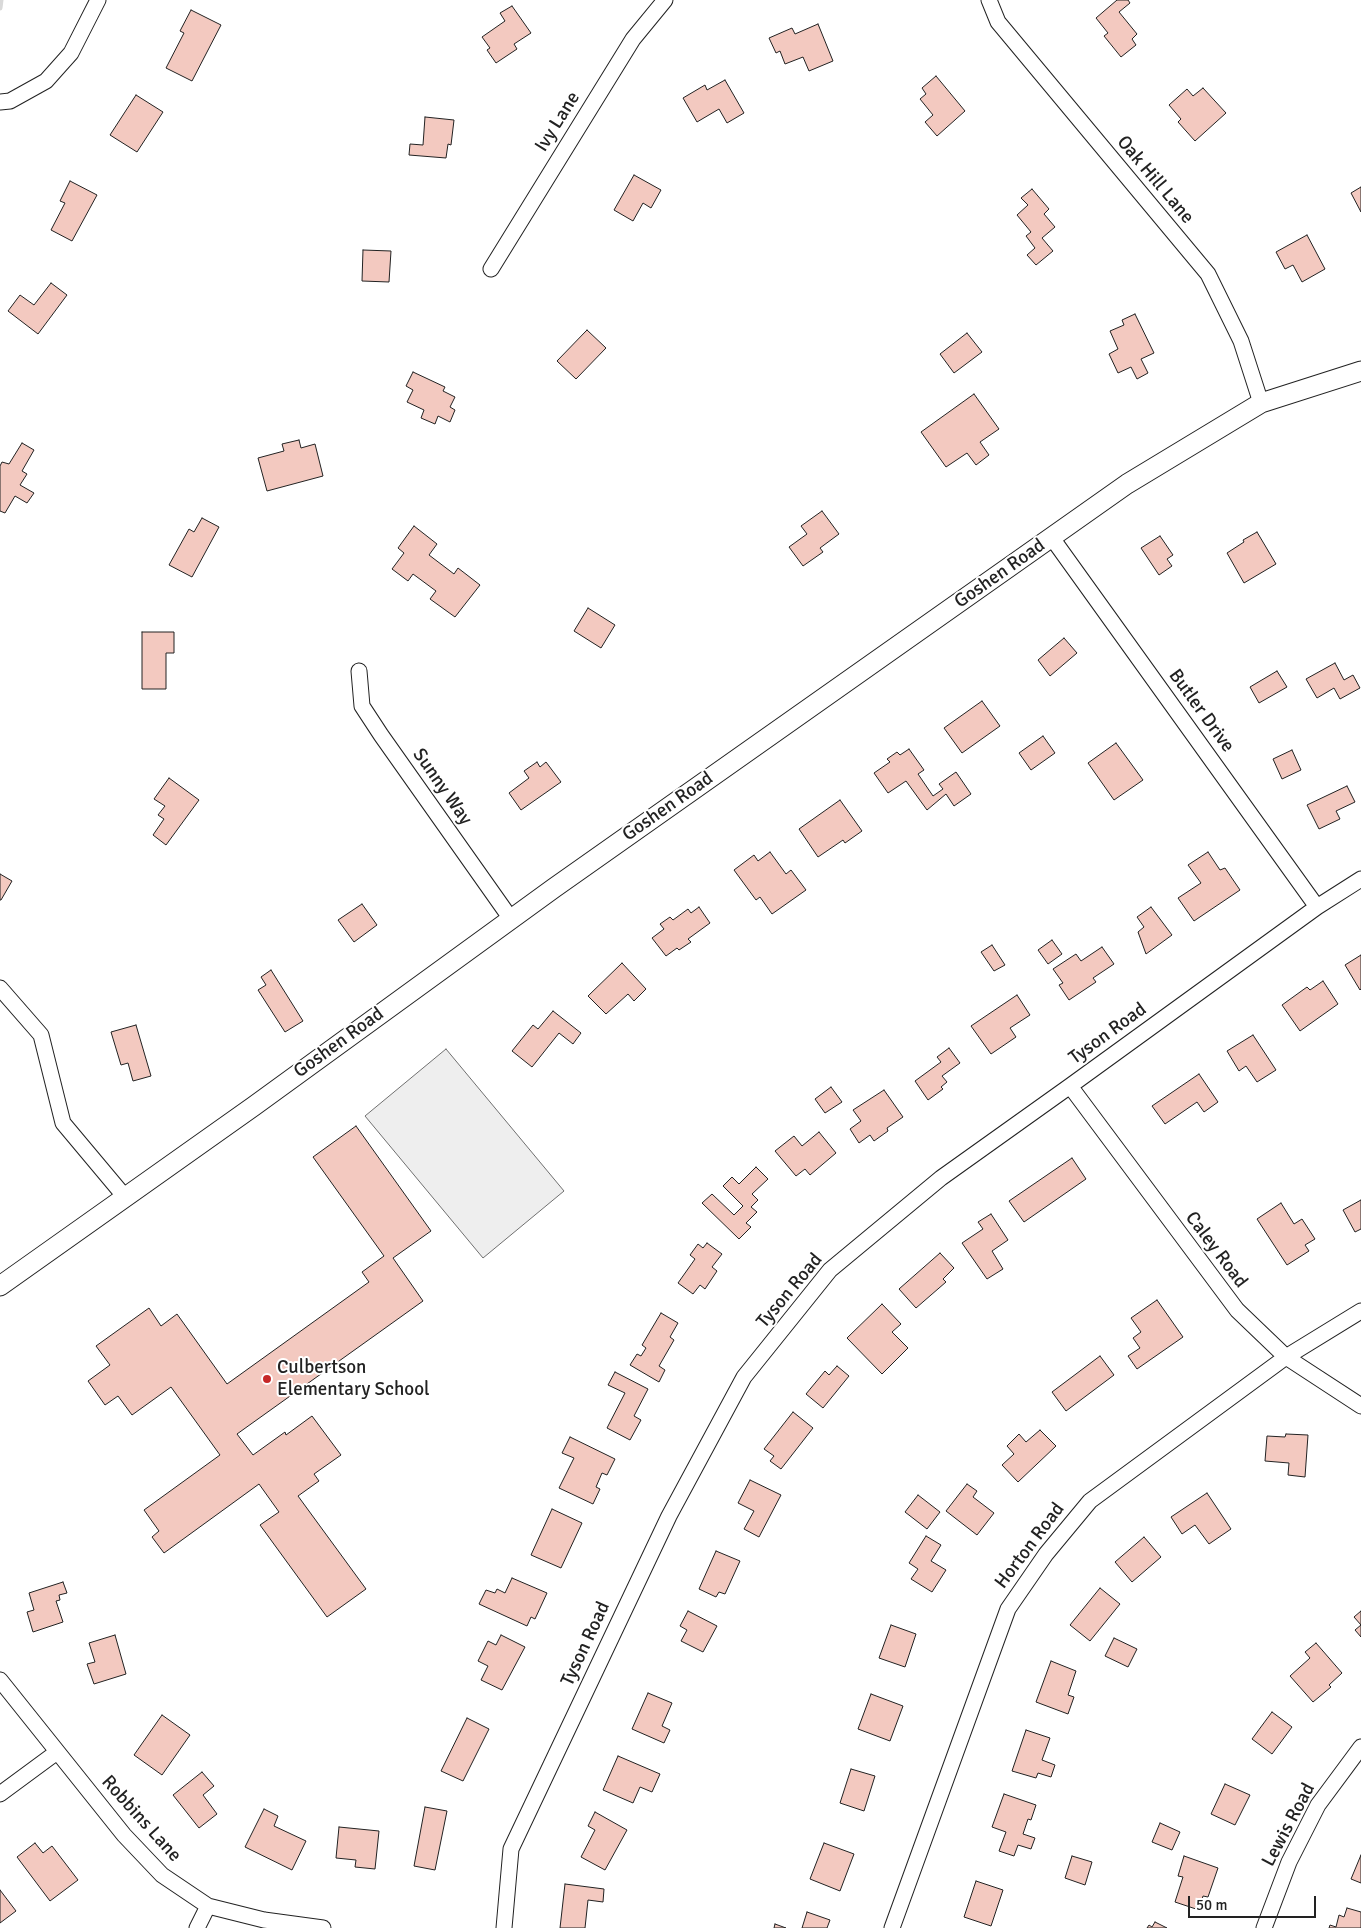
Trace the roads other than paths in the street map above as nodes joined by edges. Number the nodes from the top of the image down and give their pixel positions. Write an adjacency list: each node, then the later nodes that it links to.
1 (98, 0): 4 (street)
2 (665, 0): 5 (street, Ivy Lane)
3 (990, 0): 7 (street, Oak Hill Lane)
4 (0, 102)
5 (491, 269)
6 (1361, 371): 7 (street, Goshen Road)
7 (1261, 403): 8 (street, Goshen Road)
8 (1052, 538): 11 (street, Butler Drive); 12 (street, Goshen Road)
9 (360, 670): 12 (street, Sunny Way)
10 (1361, 879): 11 (street, Tyson Road)
11 (1317, 907): 14 (street, Tyson Road)
12 (510, 919): 15 (street, Goshen Road)
13 (0, 988): 15 (street)
14 (1070, 1086): 18 (street, Caley Road); 27 (street, Tyson Road)
15 (125, 1197): 16 (street, Goshen Road)
16 (0, 1286)
17 (1361, 1311): 18 (street, Horton Road)
18 (1286, 1357): 19 (street, Caley Road); 28 (street, Horton Road)
19 (1361, 1406)
20 (0, 1680): 22 (street, Robbins Lane)
21 (1361, 1747): 29 (street, Lewis Road)
22 (57, 1752): 23 (street); 24 (street, Robbins Lane)
23 (0, 1794)
24 (208, 1906): 25 (street); 26 (street, Robbins Lane)
25 (197, 1928)
26 (323, 1928)
27 (504, 1928)
28 (892, 1928)
29 (1264, 1928)

